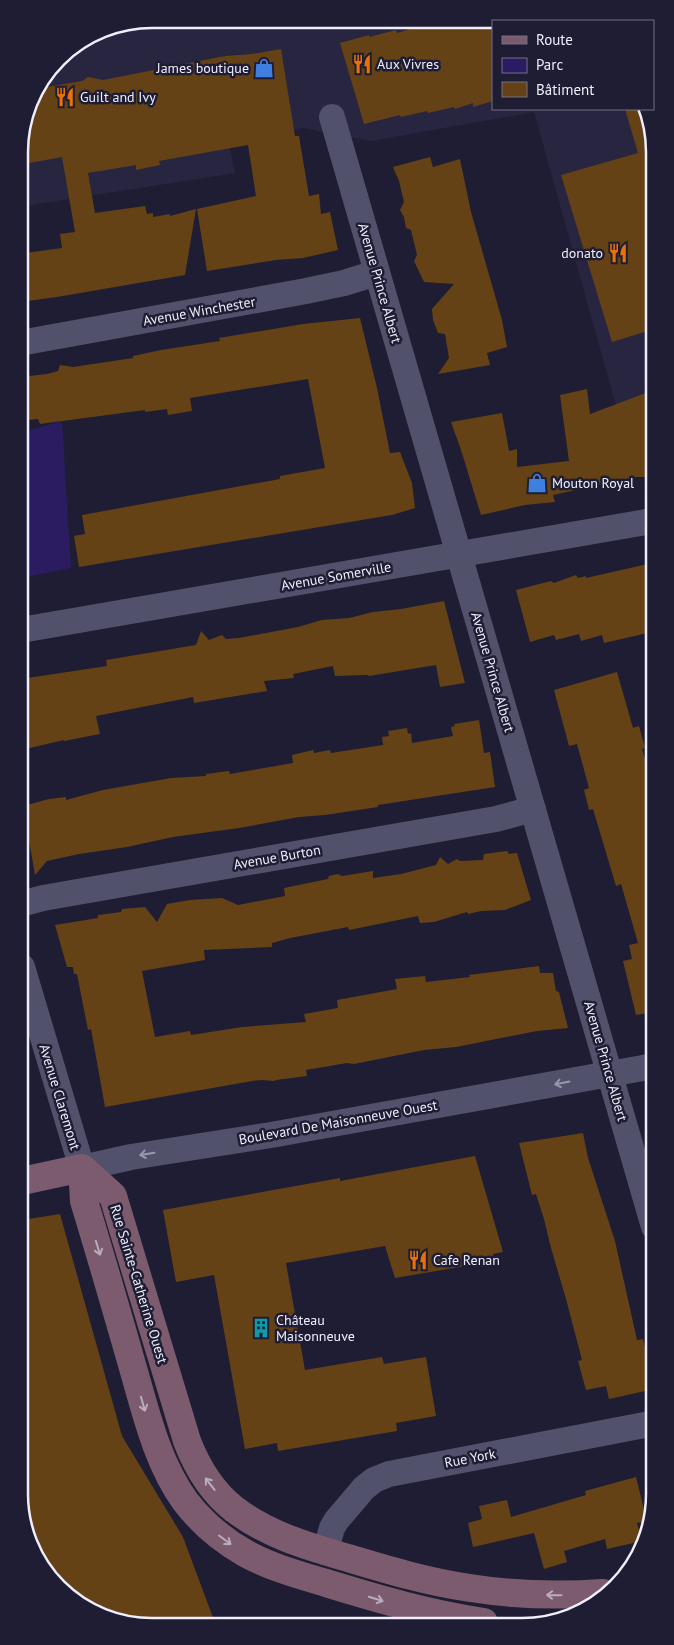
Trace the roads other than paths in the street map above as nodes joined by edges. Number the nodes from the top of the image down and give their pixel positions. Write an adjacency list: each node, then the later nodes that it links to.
1 (332, 117): 2 (street, Avenue Prince Albert)
2 (376, 273): 3 (street, Avenue Winchester); 5 (street, Avenue Prince Albert)
3 (28, 343)
4 (646, 522): 5 (street, Avenue Somerville)
5 (459, 554): 6 (street, Avenue Somerville); 7 (street, Avenue Prince Albert)
6 (28, 629)
7 (533, 809): 8 (street, Avenue Burton); 11 (street, Avenue Prince Albert)
8 (28, 902)
9 (28, 987): 12 (street, Avenue Claremont)
10 (646, 1067): 11 (street, Boulevard De Maisonneuve Ouest)
11 (610, 1074): 12 (street, Boulevard De Maisonneuve Ouest, one-way to 12); 14 (street, Avenue Prince Albert)
12 (82, 1168): 13 (main road, Boulevard De Maisonneuve Ouest); 16 (main road, Rue Sainte-Catherine Ouest, one-way to 12); 18 (main road, Rue Sainte-Catherine Ouest, one-way to 18)
13 (28, 1180)
14 (646, 1199)
15 (646, 1425): 16 (street, Rue York)
16 (325, 1552): 17 (main road, Rue Sainte-Catherine Ouest, one-way to 16)
17 (596, 1593)
18 (462, 1618)

